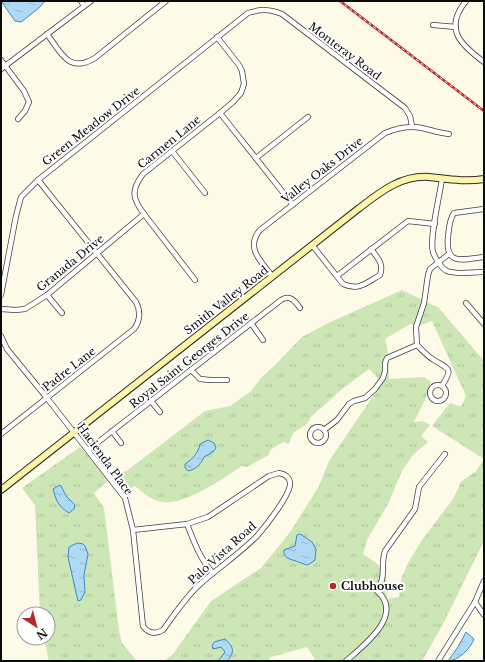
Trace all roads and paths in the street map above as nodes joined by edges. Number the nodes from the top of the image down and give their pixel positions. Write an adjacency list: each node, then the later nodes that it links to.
1 (81, 1): 5 (street)
2 (90, 1): 5 (street)
3 (166, 1): 9 (street)
4 (466, 1): 8 (street)
5 (84, 6): 9 (street)
6 (254, 11): 10 (street, Green Meadow Drive); 17 (street, Monteray Road)
7 (433, 25): 8 (street)
8 (456, 27): 12 (street)
9 (47, 34): 13 (street)
10 (217, 37): 14 (street, Carmen Lane); 23 (street, Green Meadow Drive)
11 (1, 60): 13 (street)
12 (484, 62)
13 (3, 67): 16 (street)
14 (220, 113): 19 (street, Carmen Lane); 20 (street)
15 (308, 117): 20 (street)
16 (18, 119)
17 (412, 126): 18 (street, Valley Oaks Drive); 25 (street, Valley Oaks Drive)
18 (450, 134)
19 (172, 151): 24 (street); 27 (street, Carmen Lane)
20 (256, 158): 25 (street)
21 (442, 179): 22 (main road, Smith Valley Road); 28 (street); 29 (main road, Smith Valley Road)
22 (484, 179)
23 (38, 180): 31 (street); 39 (street, Green Meadow Drive)
24 (205, 193)
25 (293, 205): 36 (street, Valley Oaks Drive)
26 (484, 209): 32 (street)
27 (144, 214): 31 (street, Granada Drive); 38 (street, Carmen Lane)
28 (435, 224): 30 (street); 34 (street)
29 (312, 245): 36 (main road, Smith Valley Road); 37 (street)
30 (371, 249): 37 (street); 37 (street)
31 (96, 253): 40 (street, Granada Drive); 53 (street, Padre Lane)
32 (449, 254): 33 (street); 34 (street)
33 (484, 257)
34 (438, 262): 35 (street); 49 (street)
35 (484, 272)
36 (272, 276): 58 (main road, Smith Valley Road)
37 (337, 276)
38 (195, 280)
39 (1, 295)
40 (47, 295): 43 (street, Granada Drive); 44 (street)
41 (466, 303): 46 (street)
42 (300, 308): 45 (street, Royal Saint Georges Drive)
43 (1, 309)
44 (62, 313)
45 (251, 323): 48 (street); 50 (street, Royal Saint Georges Drive)
46 (484, 324)
47 (1, 336): 53 (street, Hacienda Place)
48 (263, 340)
49 (417, 345): 52 (street); 56 (street)
50 (191, 370): 51 (street); 54 (street, Royal Saint Georges Drive)
51 (227, 380)
52 (442, 386)
53 (47, 398): 58 (street, Hacienda Place); 59 (street, Padre Lane)
54 (151, 401): 55 (street); 57 (street, Royal Saint Georges Drive)
55 (160, 412)
56 (324, 430)
57 (112, 431): 60 (street); 61 (street, Royal Saint Georges Drive)
58 (74, 432): 61 (street, Hacienda Place); 63 (main road, Smith Valley Road)
59 (1, 434)
60 (121, 443)
61 (88, 450): 65 (street, Hacienda Place)
62 (445, 454): 71 (street)
63 (1, 490)
64 (187, 524): 65 (street); 66 (street); 66 (street, Palo Vista Road)
65 (133, 530): 70 (street, Hacienda Place)
66 (213, 573): 70 (street, Palo Vista Road)
67 (484, 582): 68 (street)
68 (475, 602): 69 (street); 72 (street)
69 (484, 615)
70 (151, 633)
71 (346, 661)
72 (438, 661)

